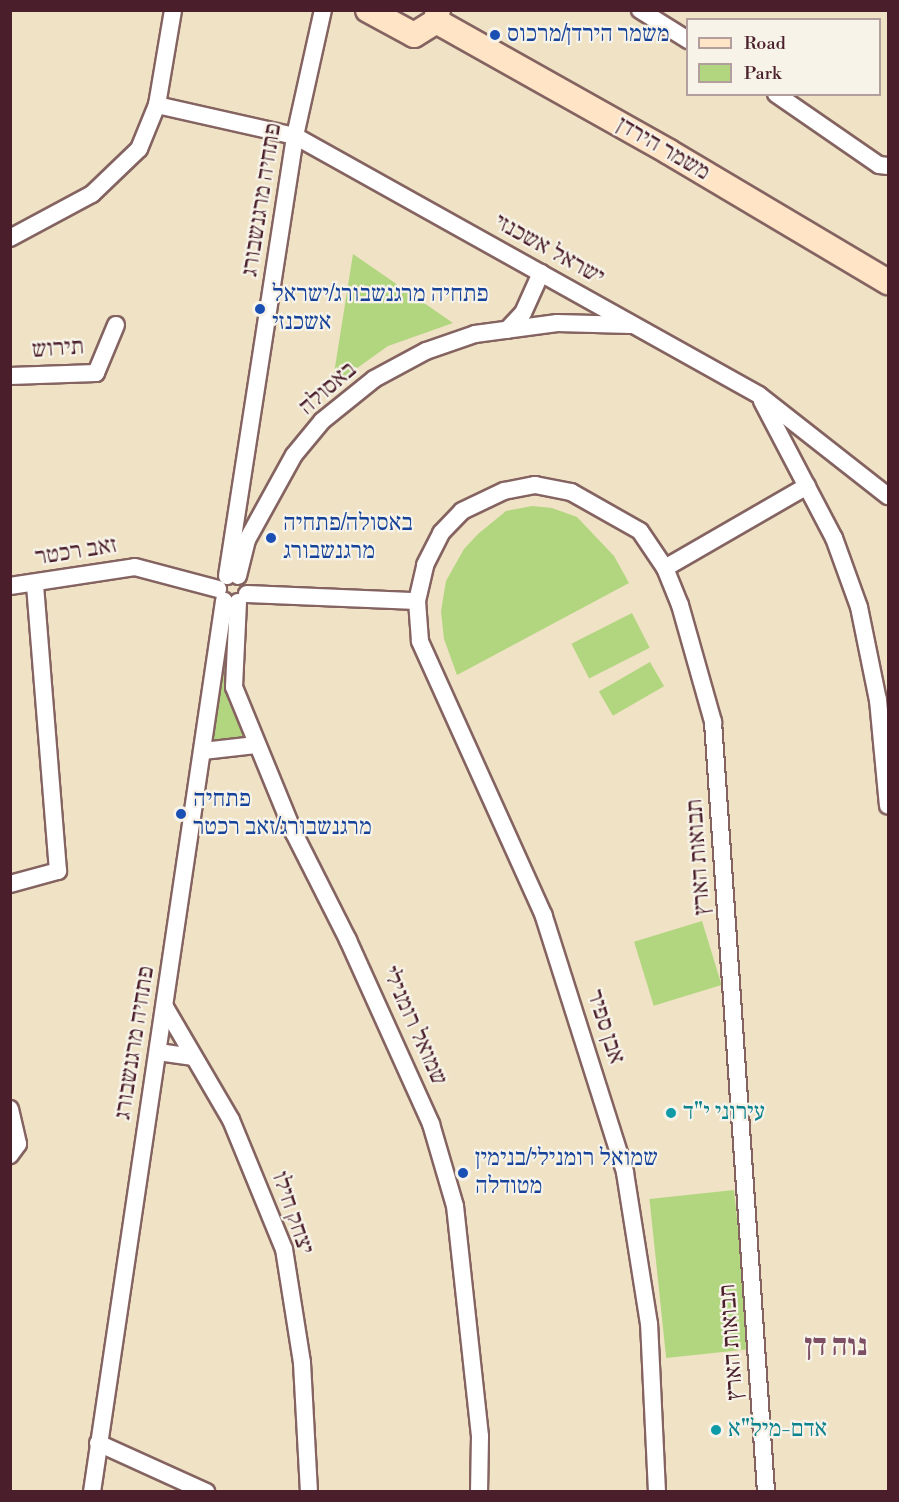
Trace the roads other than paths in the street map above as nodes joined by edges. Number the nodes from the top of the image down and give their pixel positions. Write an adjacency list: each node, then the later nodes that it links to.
1 (173, 10): 8 (street)
2 (323, 10): 9 (street, פתחיה מרגנשבורג)
3 (368, 10): 5 (street)
4 (640, 10): 6 (street)
5 (437, 16): 13 (street, משמר הירדן)
6 (686, 39)
7 (779, 96): 10 (street)
8 (157, 105): 9 (street, ישראל אשכנזי); 11 (street)
9 (295, 136): 12 (street, ישראל אשכנזי); 24 (street, פתחיה מרגנשבורג)
10 (888, 166)
11 (10, 237)
12 (541, 273): 15 (street, ישראל אשכנזי); 16 (street)
13 (888, 282)
14 (116, 325): 17 (street, תירוש)
15 (633, 325): 16 (street, באסולה); 18 (street, ישראל אשכנזי)
16 (507, 330): 24 (street, באסולה)
17 (10, 376)
18 (759, 395): 19 (street); 20 (street, ישראל אשכנזי)
19 (807, 486): 21 (street); 28 (street)
20 (888, 496)
21 (665, 568): 25 (street, תבואות הארץ); 41 (street, תבואות הארץ)
22 (35, 583): 23 (street, זאב רכטר); 24 (street, זאב רכטר); 29 (street)
23 (10, 586)
24 (232, 590): 25 (street, זאב רכטר); 26 (street, שמואל רומנילי); 27 (street, פתחיה מרגנשבורג)
25 (417, 601): 40 (street, אבן ספיר)
26 (256, 745): 27 (street); 39 (street, שמואל רומנילי)
27 (203, 751): 30 (street, פתחיה מרגנשבורג)
28 (888, 806)
29 (10, 884)
30 (165, 1006): 31 (street, פתחיה מרגנשבורג); 32 (street, יצחק חילו)
31 (158, 1052): 32 (street); 35 (street, פתחיה מרגנשבורג)
32 (192, 1057): 38 (street, יצחק חילו)
33 (10, 1109): 34 (street)
34 (10, 1155)
35 (98, 1443): 36 (street, פתחיה מרגנשבורג); 37 (street)
36 (92, 1491)
37 (207, 1491)
38 (309, 1491)
39 (479, 1491)
40 (657, 1491)
41 (766, 1491)

